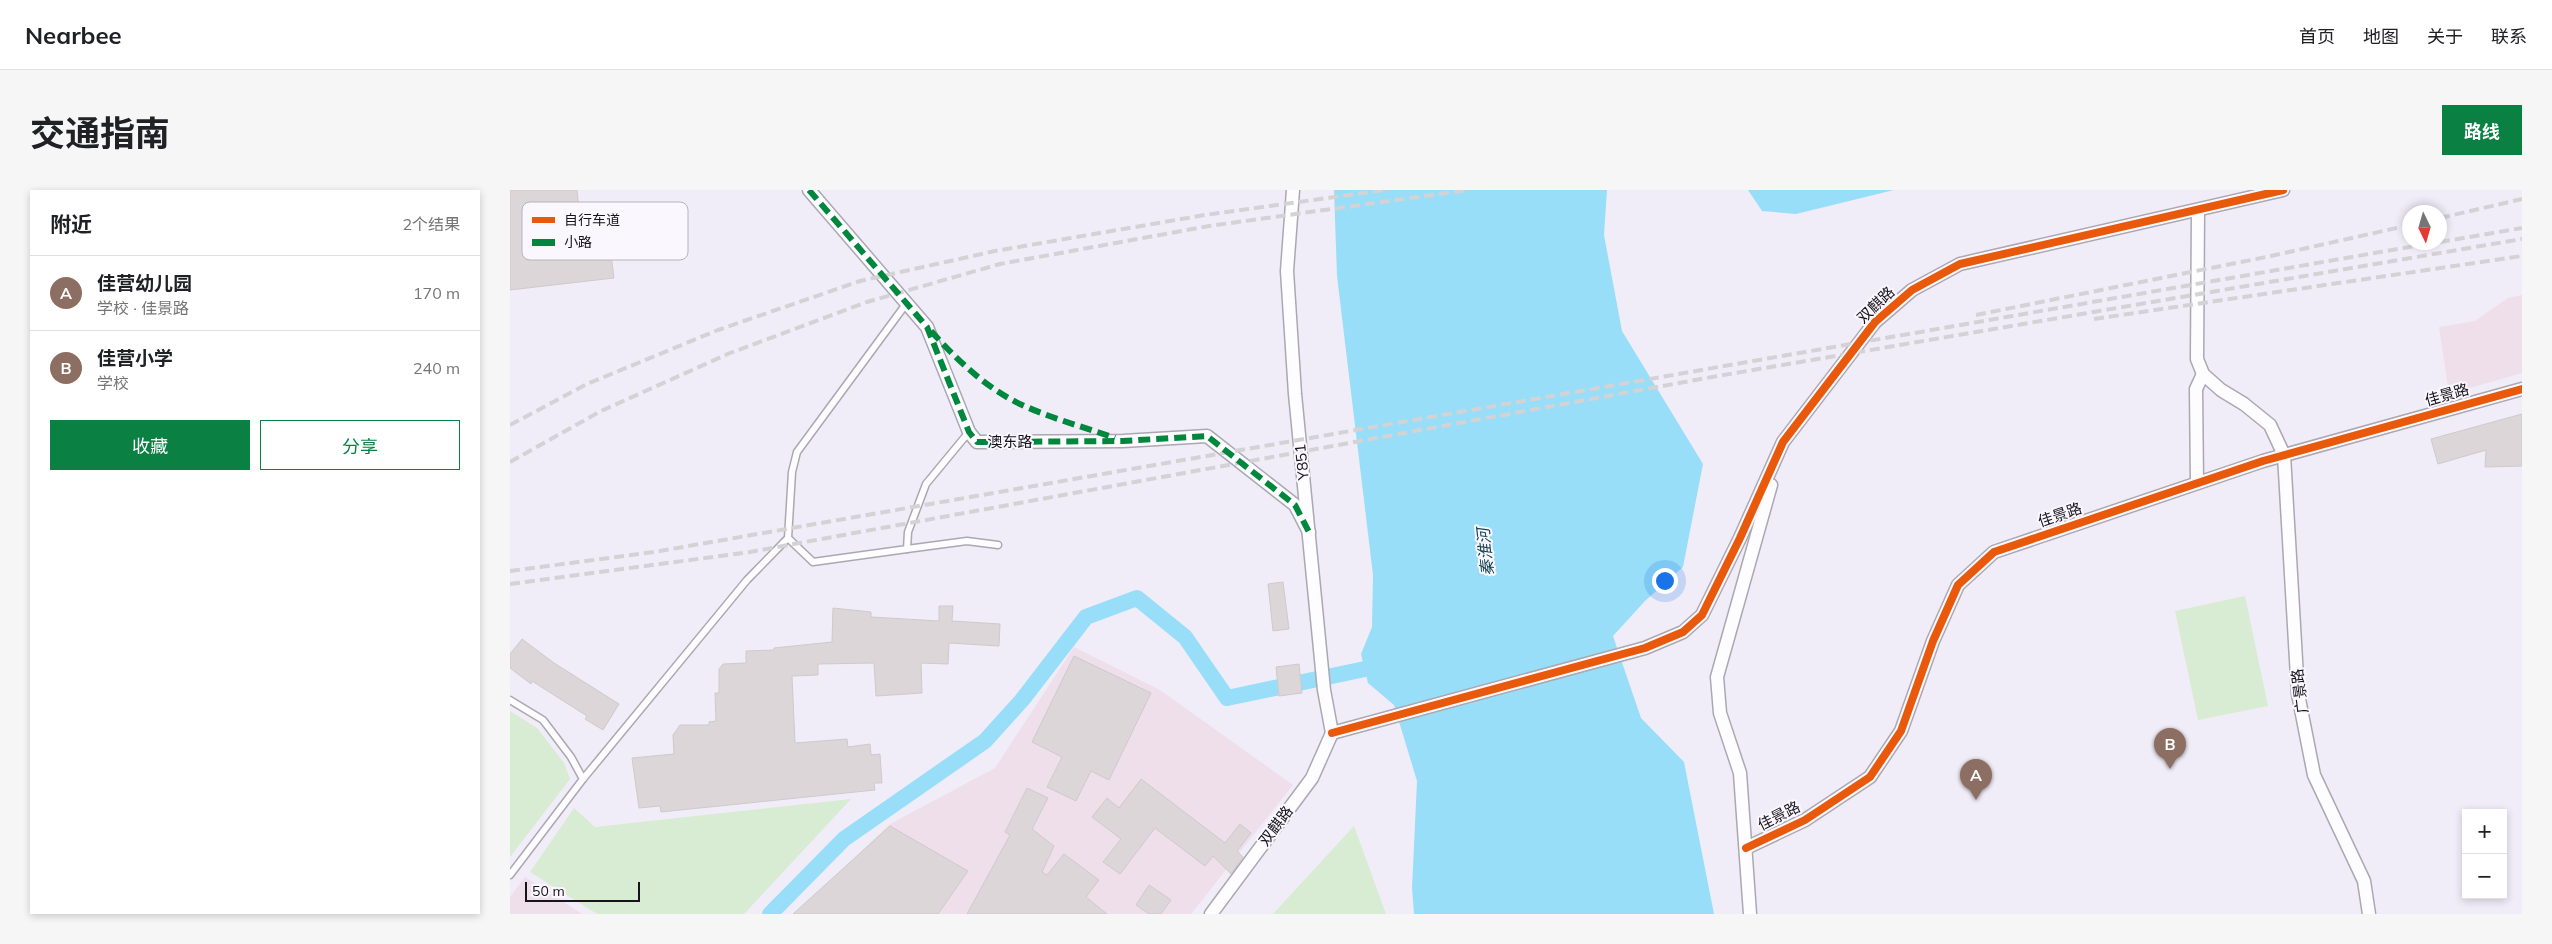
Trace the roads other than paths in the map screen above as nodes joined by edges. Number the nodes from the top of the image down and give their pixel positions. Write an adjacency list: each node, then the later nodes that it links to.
1 (809, 190): 5 (street, 澳东路)
2 (1293, 190): 12 (street, Y851)
3 (2283, 190): 4 (street, 双麒路)
4 (2198, 211): 6 (street); 9 (street, 双麒路)
5 (906, 304): 8 (street, 澳东路); 13 (lane)
6 (2203, 374): 10 (street); 11 (street)
7 (2522, 389): 10 (street, 佳景路)
8 (969, 432): 12 (street, 澳东路); 15 (lane)
9 (1783, 442): 17 (street, 双麒路); 19 (street)
10 (2284, 455): 11 (street, 佳景路); 23 (street, 广景路)
11 (2197, 483): 19 (street, 佳景路)
12 (1309, 532): 17 (street, Y851)
13 (788, 538): 15 (lane); 18 (lane)
14 (998, 545): 15 (lane)
15 (907, 549)
16 (510, 700): 18 (lane)
17 (1332, 734): 21 (street, 双麒路)
18 (583, 779): 20 (lane)
19 (1746, 848): 22 (street)
20 (510, 875)
21 (1211, 914)
22 (1750, 914)
23 (2369, 914)

